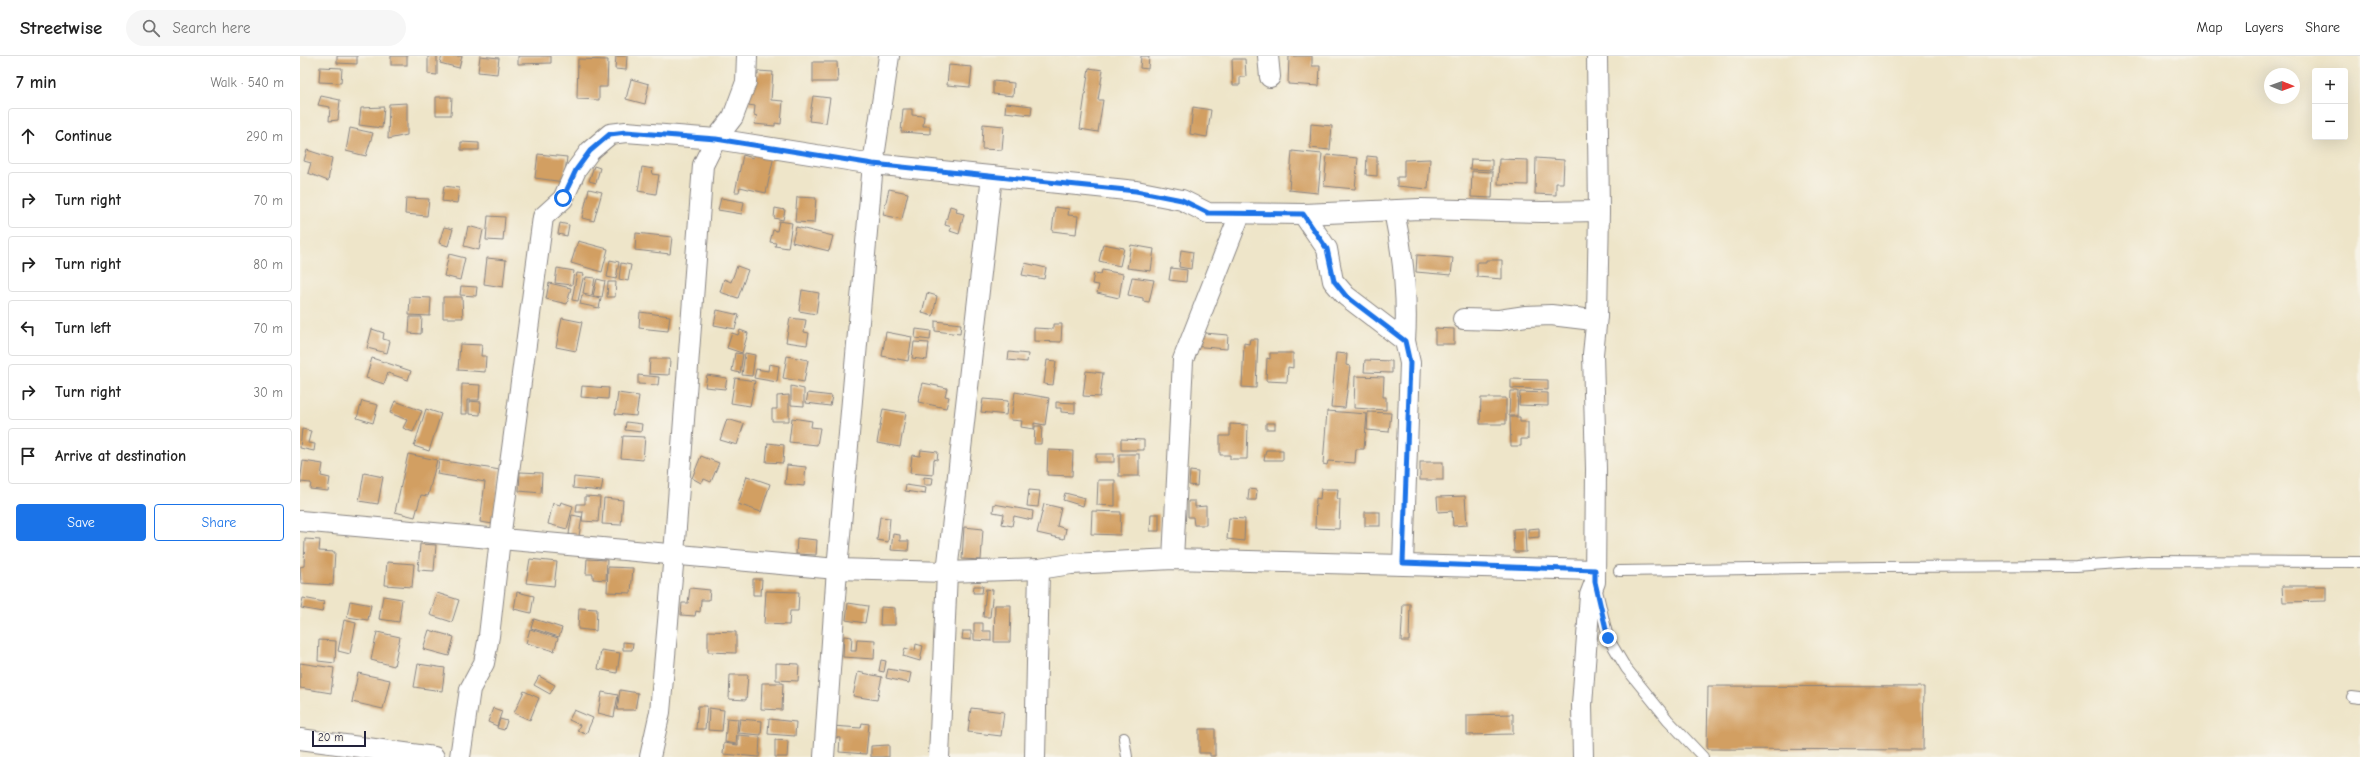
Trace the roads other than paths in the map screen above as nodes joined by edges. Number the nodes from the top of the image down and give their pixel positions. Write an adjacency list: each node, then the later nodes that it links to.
1 (747, 56): 6 (street)
2 (889, 56): 7 (street)
3 (1268, 56): 5 (street)
4 (1597, 56): 10 (street)
5 (1270, 77)
6 (716, 139): 7 (street); 17 (street); 18 (street)
7 (873, 164): 8 (street); 22 (street)
8 (992, 176): 11 (street); 25 (street)
9 (1394, 211): 10 (street); 12 (street); 15 (street)
10 (1599, 211): 13 (street)
11 (1240, 214): 12 (street); 19 (street)
12 (1303, 214): 15 (street)
13 (1597, 316): 14 (street); 26 (street)
14 (1463, 319)
15 (1405, 341): 21 (street)
16 (300, 521): 17 (street)
17 (500, 539): 18 (street); 30 (street)
18 (674, 554): 22 (street); 31 (street)
19 (1173, 559): 21 (street); 23 (street)
20 (2360, 562): 24 (lane)
21 (1403, 563): 26 (street)
22 (837, 569): 25 (street); 32 (street)
23 (1039, 569): 25 (street); 34 (street)
24 (1619, 571)
25 (947, 572): 33 (street)
26 (1595, 576): 36 (street); 37 (lane)
27 (1124, 738): 35 (lane)
28 (300, 739): 29 (street)
29 (434, 757)
30 (460, 757)
31 (650, 757)
32 (824, 757)
33 (939, 757)
34 (1035, 757)
35 (1127, 757)
36 (1583, 757)
37 (1703, 757)

